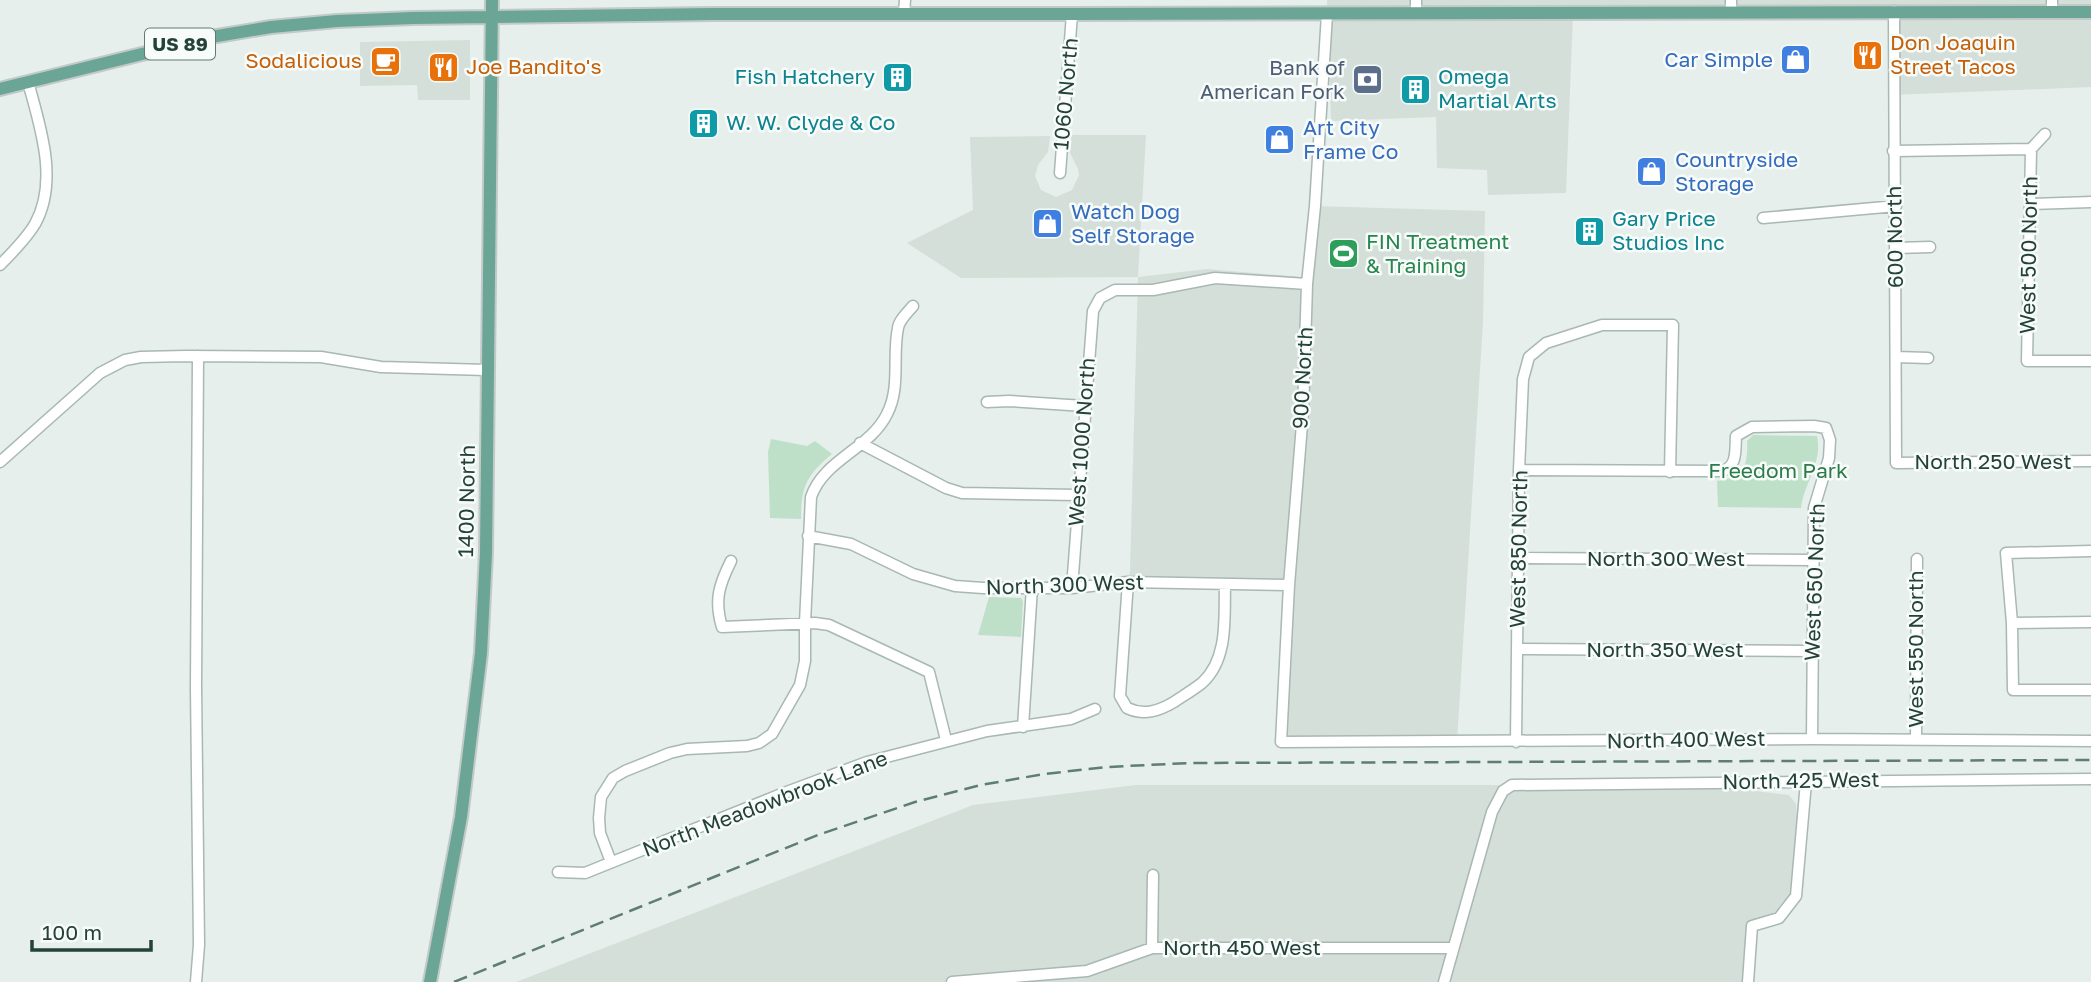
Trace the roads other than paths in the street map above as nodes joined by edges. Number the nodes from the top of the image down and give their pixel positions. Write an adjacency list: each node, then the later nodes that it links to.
1 (492, 0): 10 (main road, 1400 North)
2 (905, 6): 8 (main road, US 89); 10 (main road, US 89)
3 (1416, 6): 4 (main road, US 89); 9 (main road, US 89)
4 (1731, 6): 6 (main road, US 89)
5 (2052, 6): 6 (main road, US 89); 7 (main road, US 89)
6 (1894, 11): 15 (street, 600 North)
7 (2091, 12)
8 (1072, 14): 9 (main road, US 89); 16 (street, 1060 North)
9 (1327, 14): 24 (street, 900 North)
10 (492, 17): 11 (main road, US 89); 30 (main road, 1400 North)
11 (28, 82): 12 (main road, US 89); 23 (street)
12 (0, 89)
13 (2045, 134): 14 (street)
14 (2031, 149): 15 (street); 18 (street, West 500 North)
15 (1893, 150): 19 (street, 600 North)
16 (1060, 173)
17 (2091, 202): 18 (street)
18 (2030, 204): 29 (street, West 500 North)
19 (1896, 206): 20 (street); 22 (street, 600 North)
20 (1763, 218)
21 (1930, 247): 22 (street)
22 (1896, 248): 27 (street, 600 North)
23 (0, 265)
24 (1307, 284): 32 (street, West 1000 North); 48 (street, 900 North)
25 (913, 306): 33 (street)
26 (198, 356): 30 (street); 35 (street); 72 (street)
27 (1896, 358): 28 (street); 36 (street, 600 North)
28 (1928, 358)
29 (2091, 361)
30 (487, 370): 73 (main road, 1400 North)
31 (987, 402): 32 (street)
32 (1084, 406): 39 (street, West 1000 North)
33 (860, 443): 39 (street); 40 (street)
34 (2091, 461): 36 (street, North 250 West)
35 (0, 462)
36 (1896, 463)
37 (1519, 470): 38 (street); 38 (street, West 850 North); 42 (street, West 850 North)
38 (1670, 472): 45 (street, West 650 North)
39 (1078, 495): 50 (street, West 1000 North)
40 (808, 536): 49 (street, North 300 West); 53 (street)
41 (2091, 551): 51 (street)
42 (1519, 558): 45 (street, North 300 West); 54 (street, West 850 North)
43 (1917, 559): 60 (street, West 550 North)
44 (731, 561): 53 (street)
45 (1813, 561): 55 (street, West 650 North)
46 (1128, 582): 47 (street, North 300 West); 47 (street); 50 (street, North 300 West)
47 (1225, 583): 48 (street, North 300 West)
48 (1289, 584): 63 (street, 900 North)
49 (1032, 587): 50 (street, North 300 West); 58 (street)
50 (1072, 589)
51 (2012, 622): 52 (street); 56 (street)
52 (2091, 622)
53 (805, 623): 61 (street); 67 (street)
54 (1518, 649): 55 (street, North 350 West); 64 (street, West 850 North)
55 (1812, 651): 59 (street, West 650 North)
56 (2091, 690)
57 (1095, 709): 58 (street, North Meadowbrook Lane)
58 (1023, 726): 61 (street, North Meadowbrook Lane)
59 (1812, 739): 60 (street, North 400 West); 64 (street, North 400 West)
60 (1916, 739): 62 (street, North 400 West)
61 (946, 740): 67 (street, North Meadowbrook Lane)
62 (2091, 741)
63 (1281, 742): 64 (street, North 400 West)
64 (1516, 742)
65 (2091, 779): 66 (street, North 425 West)
66 (1806, 782): 71 (street, North 425 West); 76 (street)
67 (611, 862): 68 (street, North Meadowbrook Lane)
68 (558, 872)
69 (1153, 875): 70 (street)
70 (1152, 948): 71 (street, North 450 West); 74 (street, North 450 West)
71 (1452, 948): 75 (street)
72 (197, 982)
73 (430, 982)
74 (952, 982)
75 (1444, 982)
76 (1748, 982)

